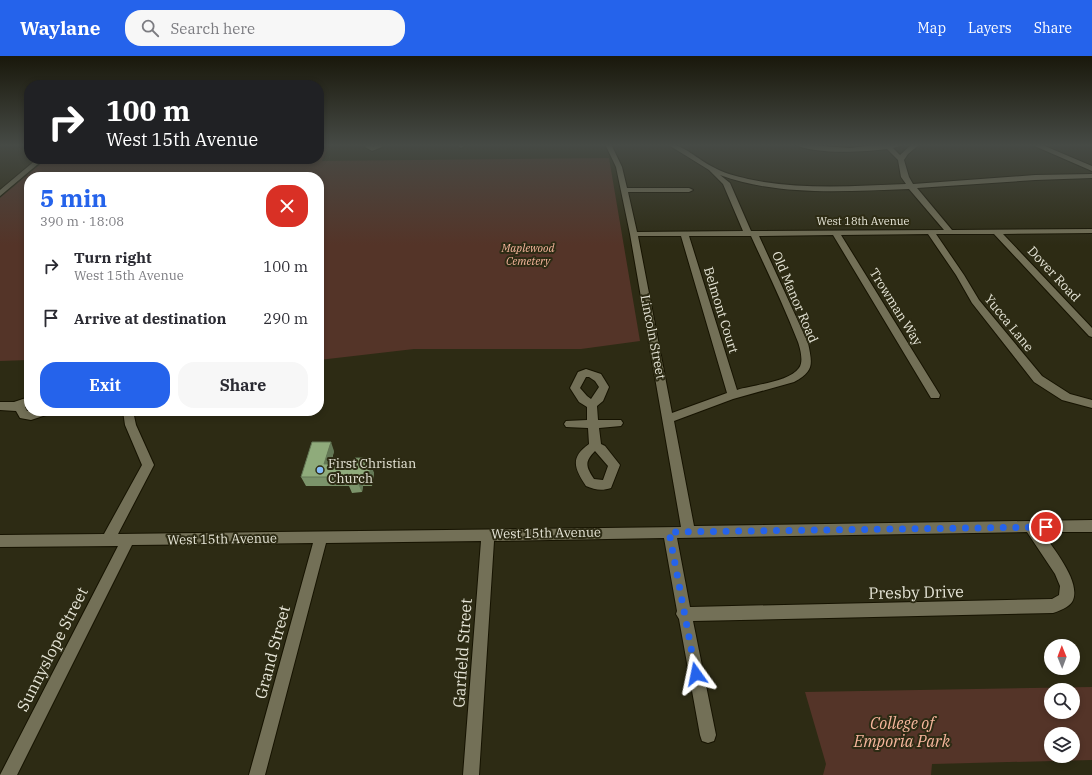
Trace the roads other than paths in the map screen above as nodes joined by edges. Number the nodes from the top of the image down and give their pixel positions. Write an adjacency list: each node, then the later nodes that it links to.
1 (19, 178): 11 (street)
2 (621, 178): 9 (street, Lincoln Street)
3 (719, 178): 7 (street)
4 (736, 178): 7 (street); 8 (street)
5 (906, 178): 8 (street)
6 (1025, 178): 8 (street)
7 (726, 183): 19 (street, Old Manor Road)
8 (911, 186): 17 (street)
9 (624, 190): 10 (street); 20 (street, Lincoln Street)
10 (689, 190)
11 (0, 194)
12 (996, 231): 13 (street, West 18th Avenue); 17 (street, West 18th Avenue); 22 (street, Dover Road)
13 (1083, 231): 14 (street, West 18th Avenue); 21 (street)
14 (1092, 231)
15 (835, 232): 16 (street, West 18th Avenue); 19 (street, West 18th Avenue); 24 (street, Trowman Way)
16 (930, 232): 17 (street, West 18th Avenue); 26 (street, Yucca Lane)
17 (950, 232)
18 (684, 233): 19 (street, West 18th Avenue); 20 (street, West 18th Avenue); 23 (street, Belmont Court)
19 (751, 233): 23 (street, Old Manor Road)
20 (634, 234): 32 (street, Lincoln Street)
21 (1092, 238)
22 (1092, 334)
23 (732, 395): 32 (street, Old Manor Road)
24 (935, 395)
25 (24, 403): 29 (street)
26 (1092, 404)
27 (592, 405): 34 (street)
28 (0, 406): 29 (street)
29 (14, 406): 30 (street)
30 (24, 415)
31 (128, 416): 43 (street)
32 (668, 419): 39 (street, Lincoln Street)
33 (570, 424): 34 (street)
34 (593, 424): 35 (street); 36 (street)
35 (617, 424)
36 (595, 446)
37 (1092, 526): 38 (street, West 15th Avenue)
38 (1031, 527): 39 (street, West 15th Avenue); 46 (street, Presby Drive)
39 (688, 531): 40 (street, West 15th Avenue)
40 (669, 532): 41 (street, West 15th Avenue); 46 (street)
41 (488, 534): 42 (street, West 15th Avenue); 50 (street, Garfield Street)
42 (321, 538): 44 (street, West 15th Avenue); 49 (street, Grand Street)
43 (108, 540): 44 (street, West 15th Avenue); 45 (street, West 15th Avenue)
44 (128, 540): 48 (street, Sunnyslope Street)
45 (0, 541)
46 (683, 614): 47 (street)
47 (708, 735)
48 (8, 775)
49 (257, 775)
50 (471, 775)

